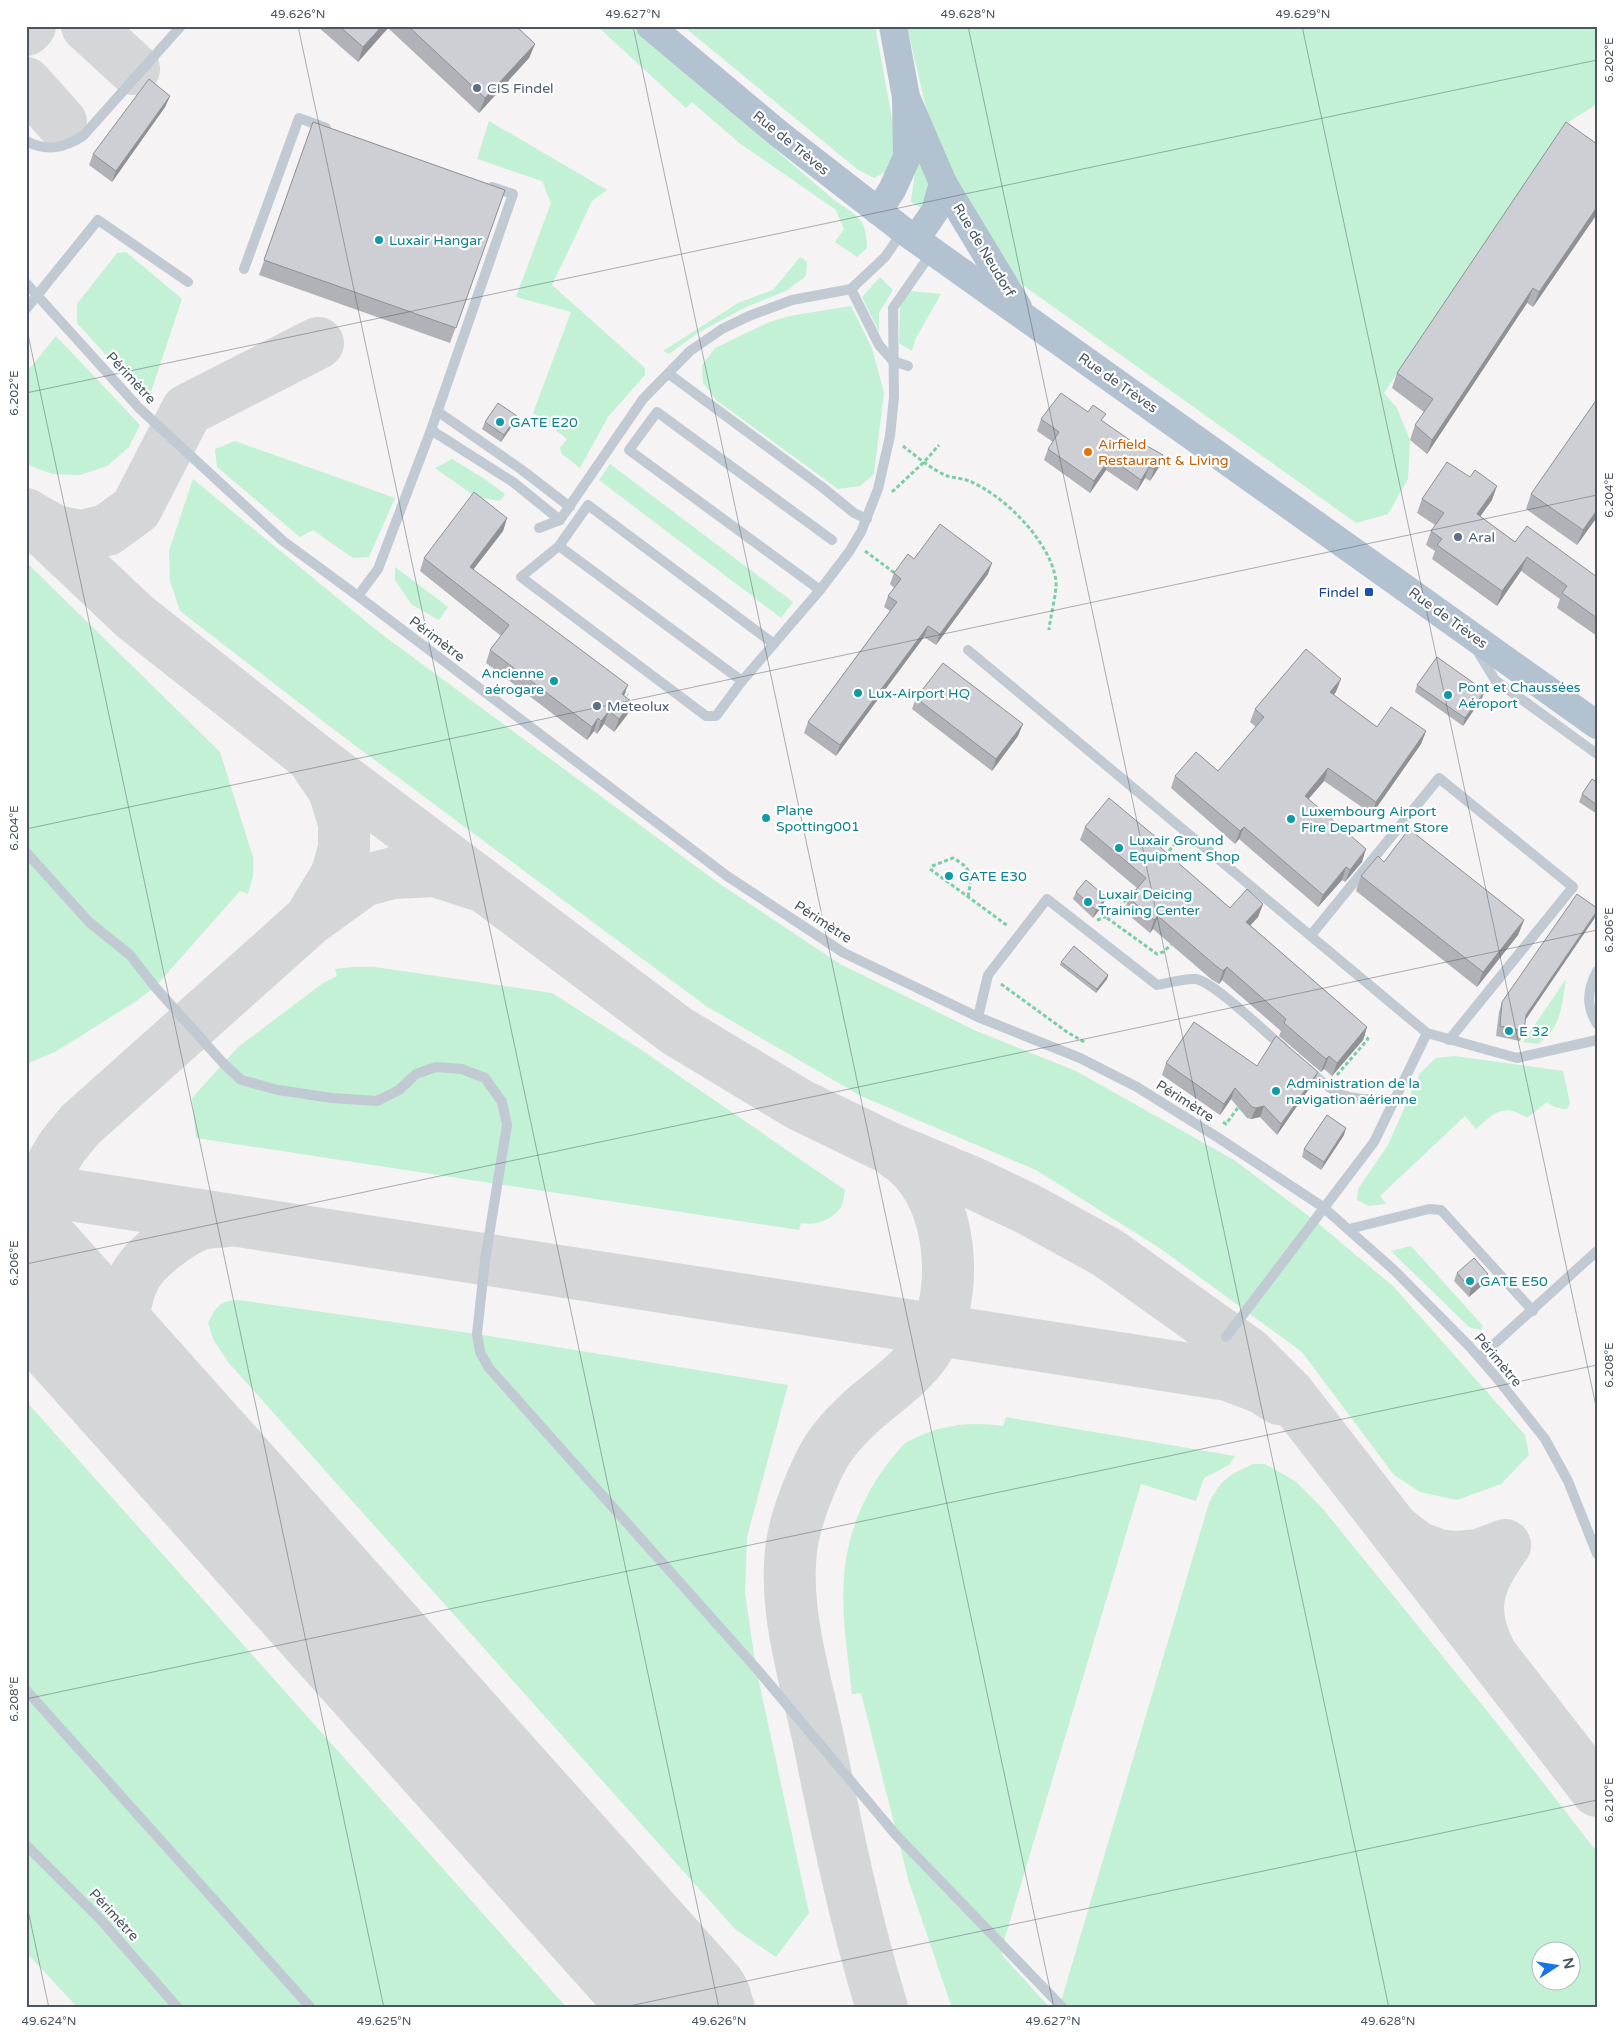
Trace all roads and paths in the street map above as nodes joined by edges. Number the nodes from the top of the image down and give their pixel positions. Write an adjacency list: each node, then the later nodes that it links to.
1 (181, 26): 6 (lane)
2 (650, 26): 9 (main road, Rue de Trèves)
3 (893, 26): 4 (main road)
4 (906, 97): 7 (main road, Rue de Neudorf); 9 (main road)
5 (336, 132): 11 (lane)
6 (26, 141)
7 (942, 183): 10 (main road, Rue de Neudorf); 17 (main road, Rue de Neudorf)
8 (485, 184): 21 (lane)
9 (878, 211): 10 (main road, Rue de Trèves)
10 (918, 241): 14 (lane); 17 (main road, Rue de Trèves); 18 (lane)
11 (244, 269)
12 (26, 282): 15 (lane, Périmètre)
13 (188, 282): 15 (lane)
14 (851, 289): 18 (lane); 20 (lane)
15 (38, 296): 16 (lane); 36 (lane, Périmètre)
16 (26, 309)
17 (1025, 317): 38 (main road, Rue de Trèves)
18 (893, 361): 19 (lane); 23 (lane)
19 (908, 366)
20 (669, 374): 27 (lane); 28 (lane)
21 (437, 411): 22 (lane); 27 (lane)
22 (431, 430): 29 (lane); 36 (lane)
23 (890, 436): 25 (path); 28 (lane)
24 (938, 445): 25 (path)
25 (924, 462): 26 (path); 37 (path)
26 (900, 484)
27 (570, 507): 29 (lane)
28 (867, 519): 32 (lane)
29 (560, 520): 30 (lane)
30 (539, 528)
31 (832, 540): 35 (lane)
32 (854, 543): 34 (path); 35 (lane)
33 (559, 546): 39 (lane); 41 (lane); 41 (lane)
34 (897, 575)
35 (820, 590): 39 (lane)
36 (358, 596): 58 (lane, Périmètre)
37 (1049, 630)
38 (1466, 632): 44 (main road, Rue de Trèves); 45 (lane)
39 (774, 644): 41 (lane)
40 (968, 650): 46 (lane)
41 (742, 681)
42 (620, 689): 43 (path)
43 (628, 695)
44 (1597, 725)
45 (1597, 754)
46 (1185, 831): 48 (path); 54 (lane)
47 (26, 852): 80 (lane)
48 (1162, 860)
49 (1144, 880): 51 (path)
50 (968, 897): 50 (path); 53 (path)
51 (1115, 911)
52 (1107, 918): 55 (path)
53 (1012, 928)
54 (1311, 935): 61 (lane); 62 (lane)
55 (1171, 945)
56 (1597, 971): 59 (lane)
57 (988, 975): 58 (lane); 64 (path); 67 (lane)
58 (978, 1017): 69 (lane, Périmètre)
59 (1597, 1024)
60 (1361, 1032): 65 (path)
61 (1427, 1033): 62 (lane); 67 (lane)
62 (1449, 1040): 63 (lane)
63 (1597, 1040)
64 (1092, 1046)
65 (1333, 1080)
66 (1244, 1100): 68 (path)
67 (1396, 1100): 69 (lane)
68 (1219, 1119)
69 (1323, 1207): 70 (lane, Périmètre); 73 (lane)
70 (1349, 1229): 72 (lane); 74 (lane, Périmètre)
71 (1597, 1251): 72 (lane)
72 (1533, 1311): 74 (lane)
73 (1226, 1337)
74 (1480, 1357): 75 (lane, Périmètre)
75 (1597, 1554)
76 (26, 1690): 79 (lane)
77 (26, 1844): 78 (lane, Périmètre)
78 (178, 2008)
79 (312, 2008)
80 (1063, 2008)

